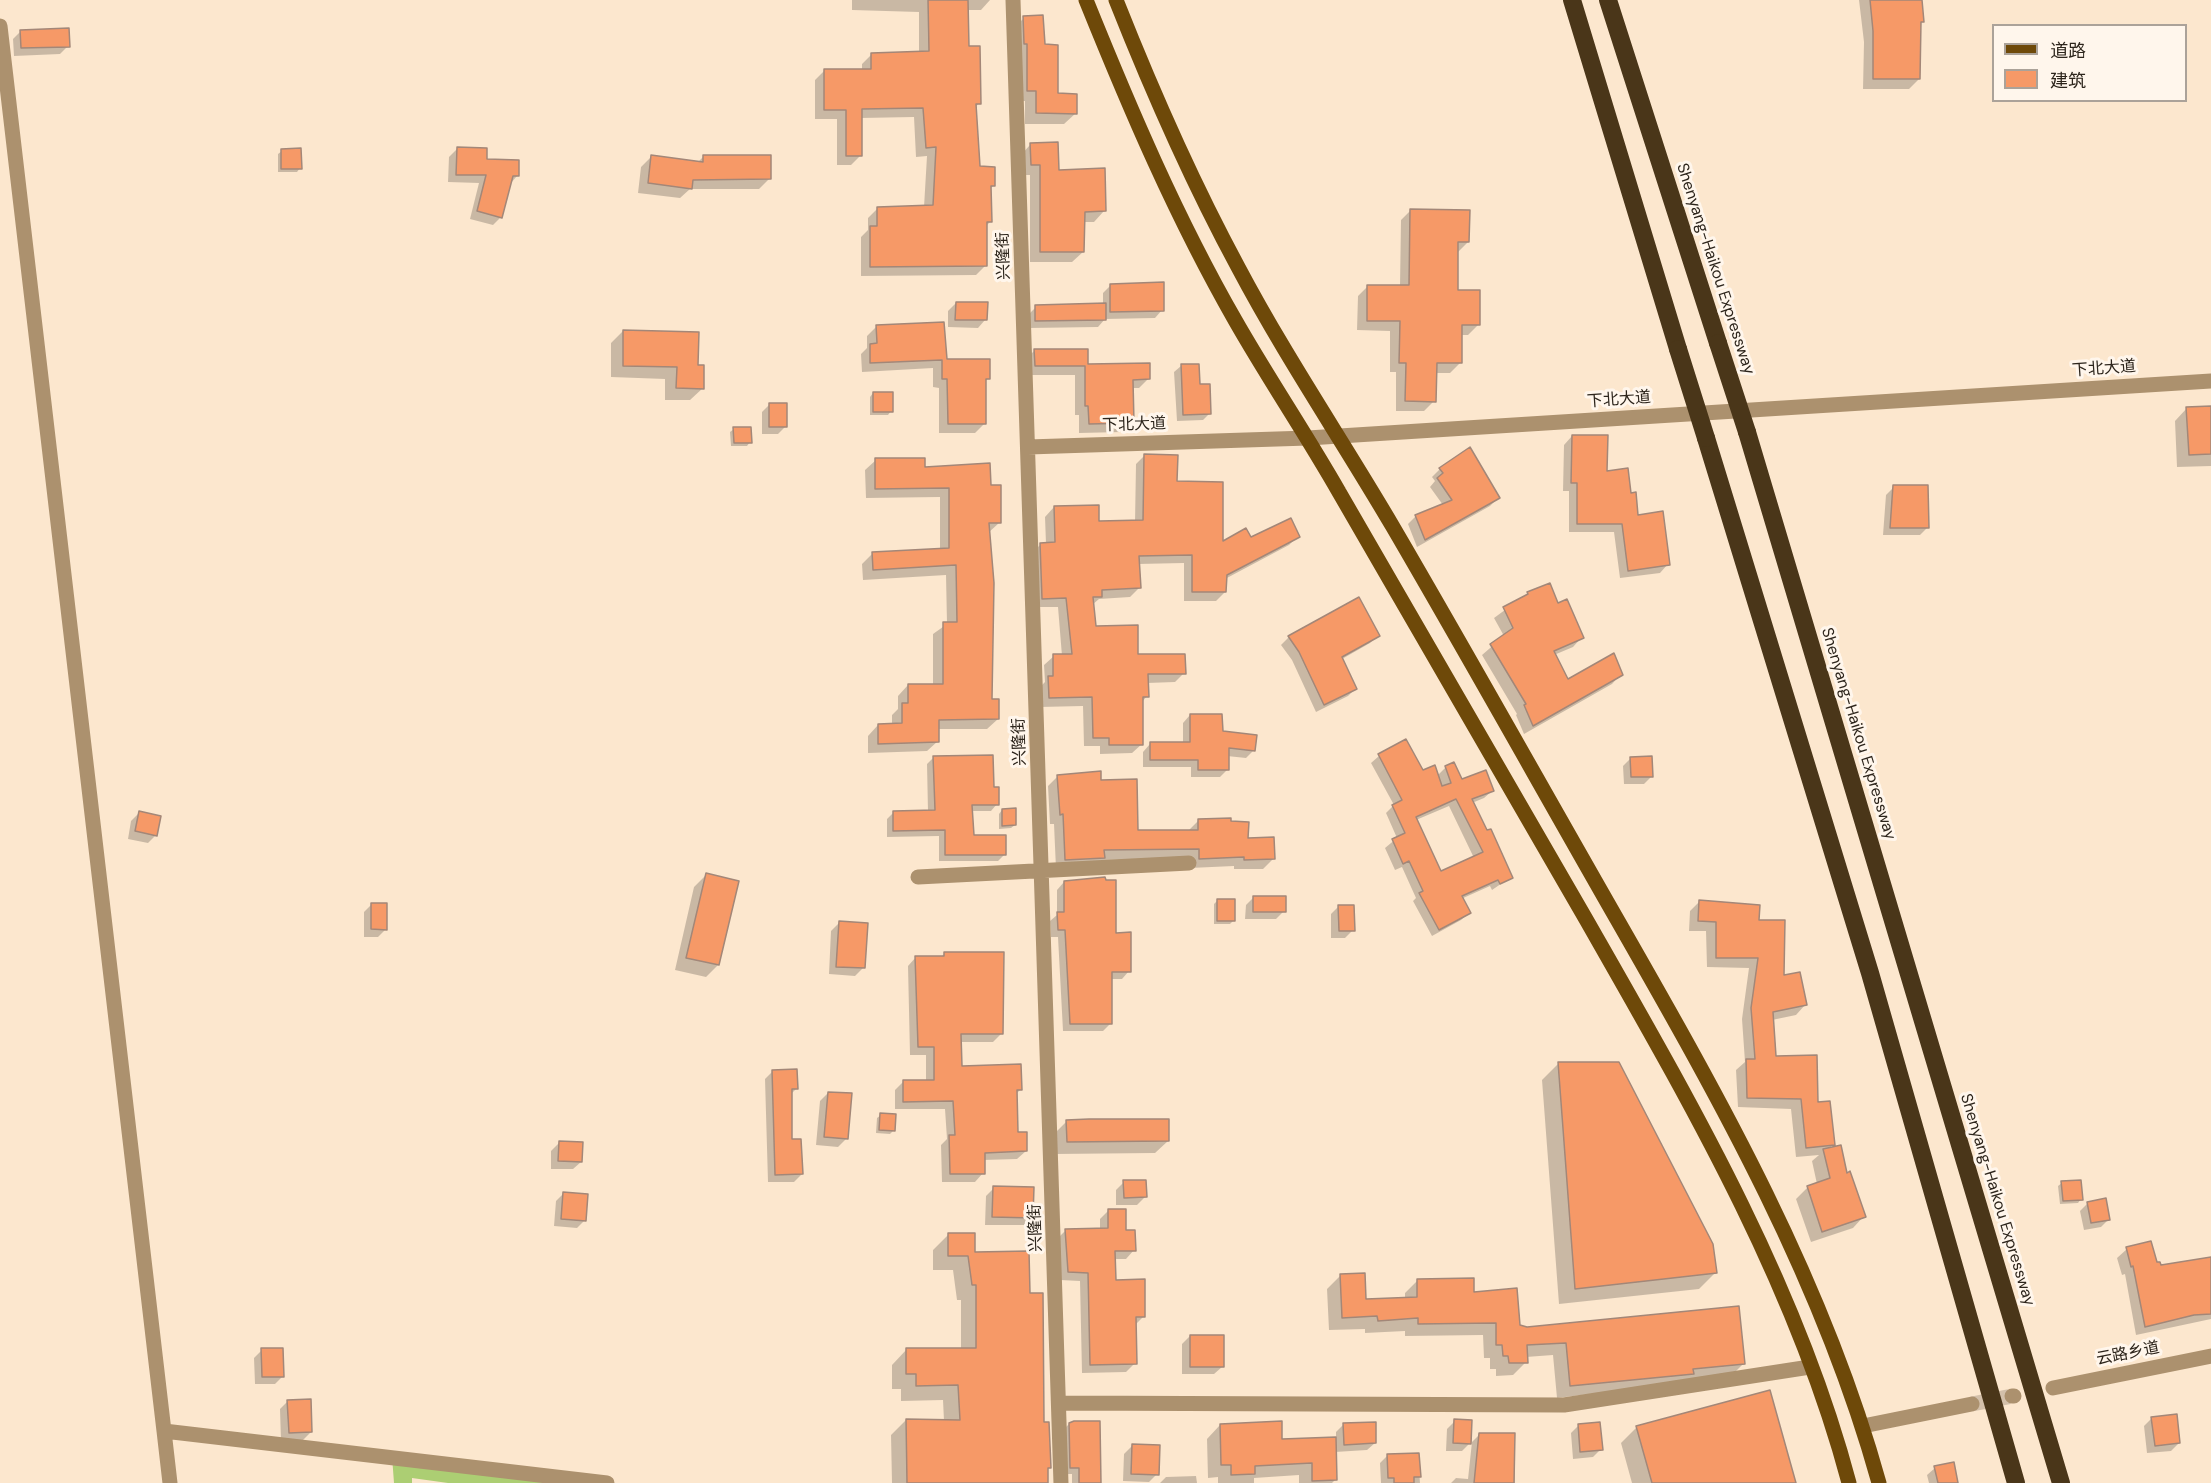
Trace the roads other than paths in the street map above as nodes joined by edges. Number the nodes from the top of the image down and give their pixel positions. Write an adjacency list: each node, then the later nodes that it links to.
1 (1013, 0): 10 (street, 兴隆街)
2 (1086, 0): 9 (main road)
3 (1116, 0): 8 (main road)
4 (1573, 4): 26 (highway, bridge)
5 (1609, 4): 27 (highway, Shenyang-Haikou Expressway, bridge)
6 (0, 26): 20 (street)
7 (2211, 381): 8 (street, 下北大道)
8 (1338, 436): 9 (street, 下北大道); 19 (main road)
9 (1308, 438): 10 (street, 下北大道); 15 (main road)
10 (1028, 447): 12 (street, 兴隆街)
11 (1189, 863): 12 (street)
12 (1042, 873): 13 (street); 17 (street, 兴隆街)
13 (918, 877)
14 (2211, 1356): 16 (street, 云路乡道)
15 (1810, 1367): 17 (street); 24 (main road)
16 (2053, 1388)
17 (1060, 1403): 23 (street, 兴隆街)
18 (1972, 1404): 19 (street)
19 (1863, 1426): 25 (main road)
20 (164, 1431): 21 (street); 22 (street)
21 (170, 1483)
22 (607, 1483)
23 (1061, 1483)
24 (1849, 1483)
25 (1879, 1483)
26 (2016, 1483)
27 (2061, 1483)

